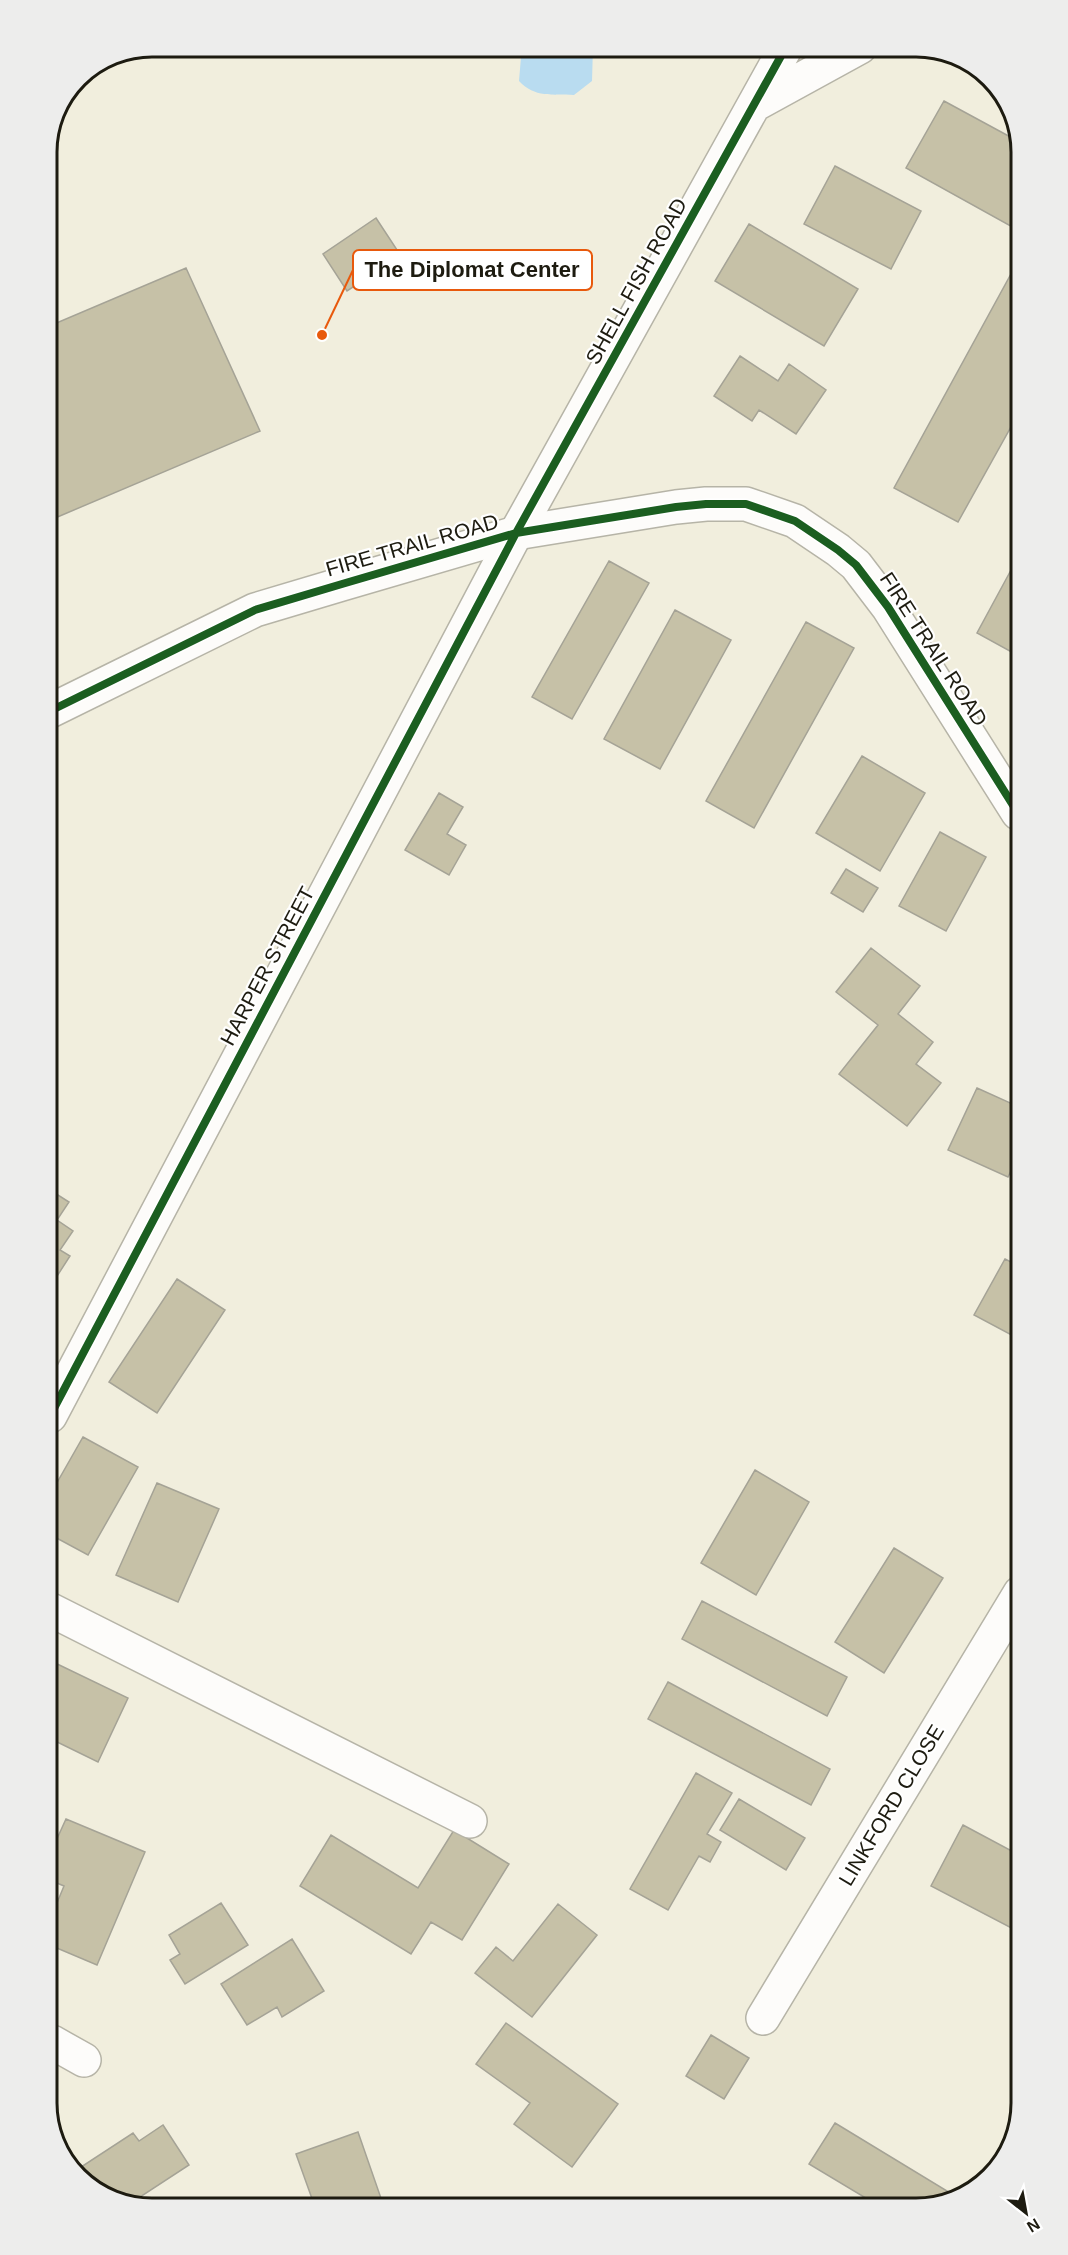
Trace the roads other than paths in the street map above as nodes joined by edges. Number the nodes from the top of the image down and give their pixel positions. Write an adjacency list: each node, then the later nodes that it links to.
1 (781, 57): 3 (street, SHELL FISH ROAD)
2 (842, 57): 3 (street)
3 (756, 104): 4 (street, SHELL FISH ROAD)
4 (516, 532): 5 (street, FIRE TRAIL ROAD); 6 (street, FIRE TRAIL ROAD); 7 (street, HARPER STREET)
5 (57, 708)
6 (1011, 802)
7 (57, 1403)
8 (1011, 1608): 11 (street, LINKFORD CLOSE)
9 (57, 1613): 10 (street)
10 (470, 1821)
11 (763, 2018)
12 (57, 2045): 13 (street)
13 (84, 2060)

